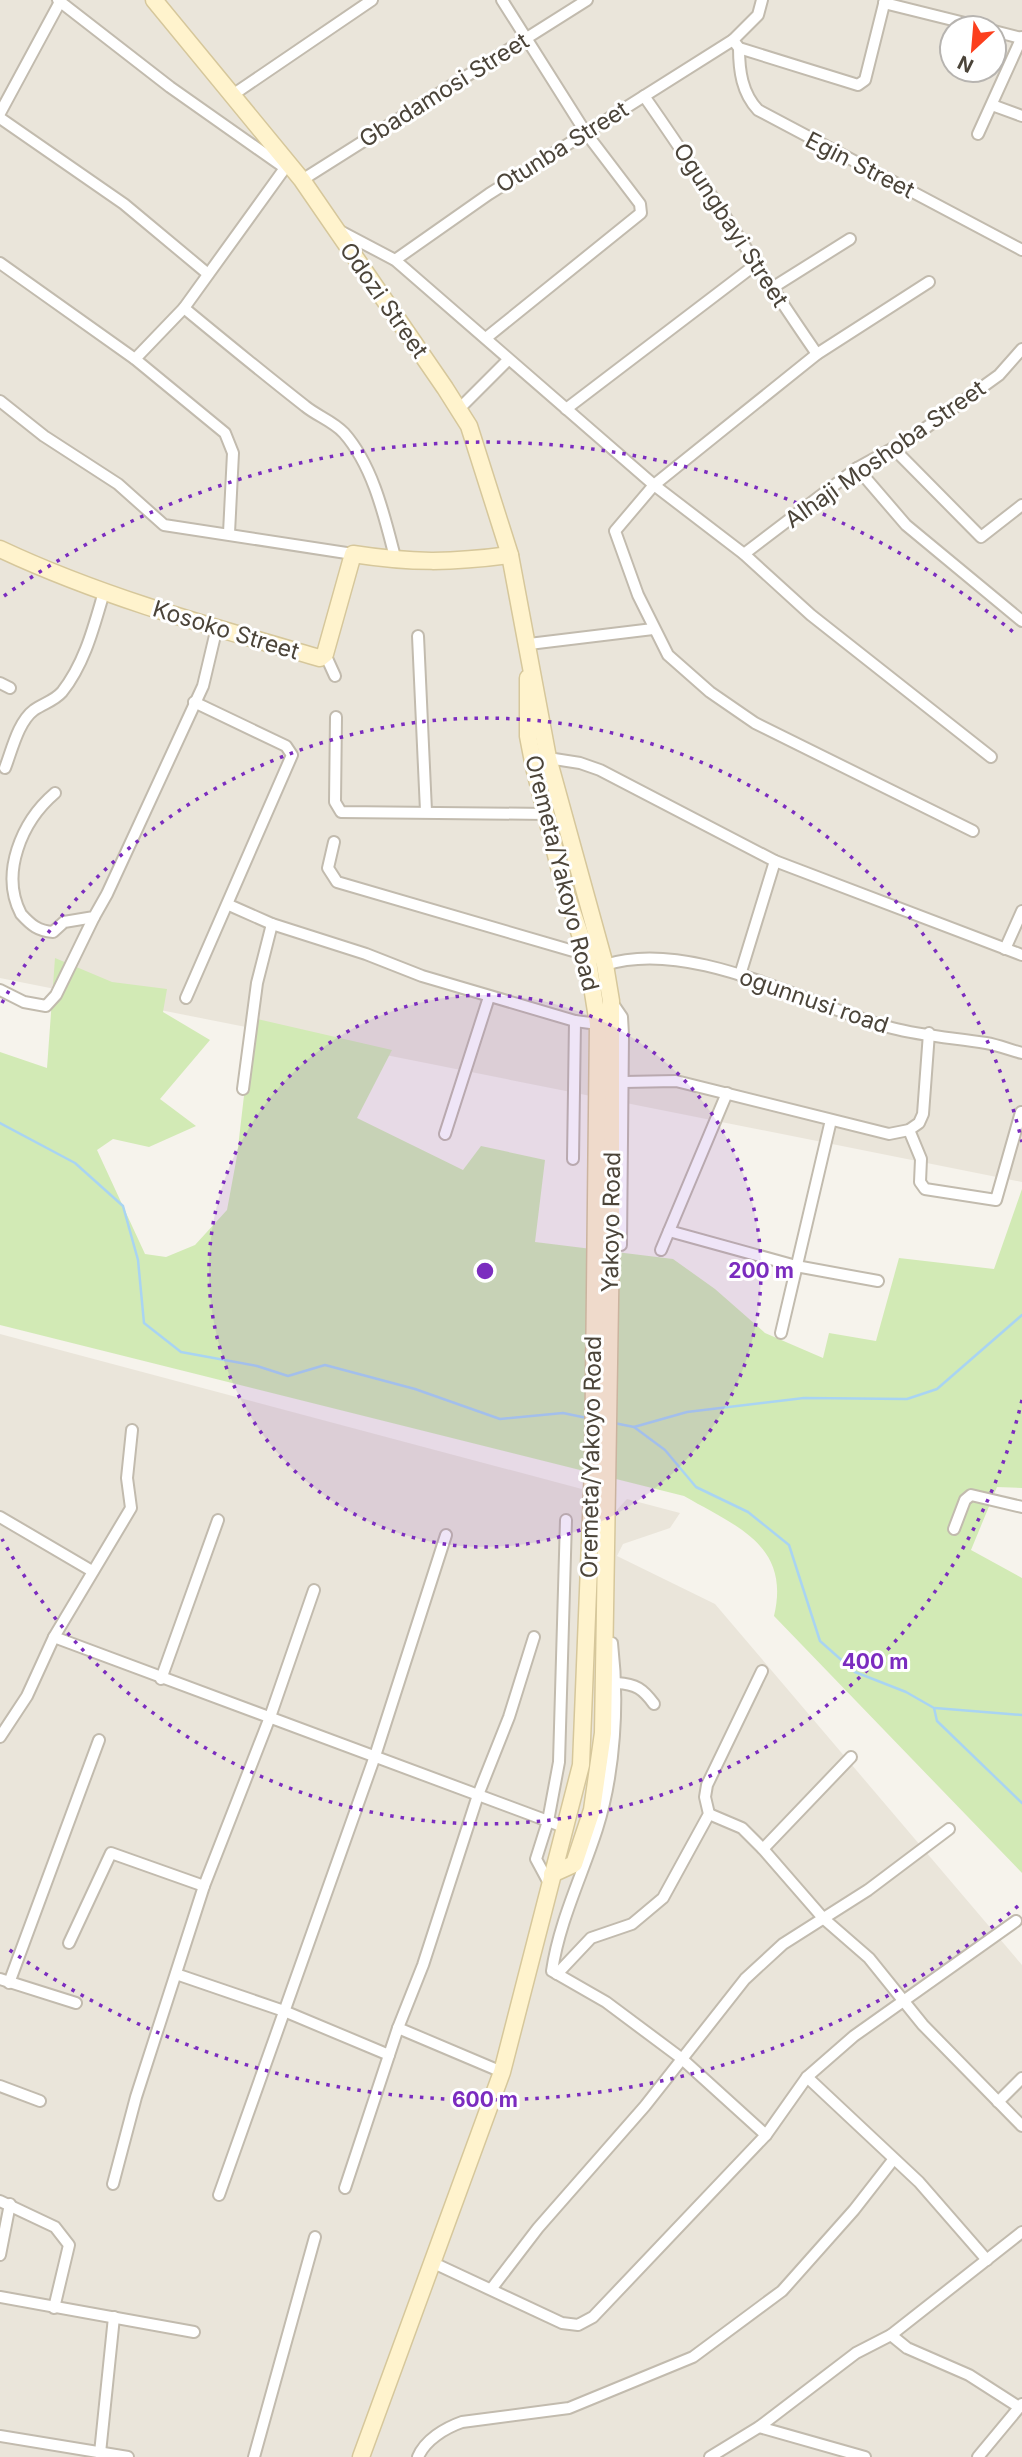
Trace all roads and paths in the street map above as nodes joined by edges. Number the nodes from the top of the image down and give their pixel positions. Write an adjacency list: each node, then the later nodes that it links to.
1 (372, 0): 12 (street)
2 (502, 0): 9 (street)
3 (587, 0): 9 (street, Gbadamosi Street)
4 (762, 0): 11 (street, Otunba Street)
5 (60, 1): 15 (street); 19 (street)
6 (884, 1): 8 (street); 11 (street)
7 (159, 2): 12 (main road, Odozi Street)
8 (938, 15)
9 (526, 38): 17 (street); 20 (street, Gbadamosi Street)
10 (1022, 38): 14 (street)
11 (736, 44): 13 (street, Otunba Street); 23 (street, Egin Street)
12 (234, 94): 19 (main road, Odozi Street)
13 (644, 96): 17 (street, Otunba Street); 26 (street, Ogungbayi Street)
14 (992, 105): 16 (street); 18 (street)
15 (1, 109): 27 (street)
16 (1022, 116)
17 (586, 133): 24 (street, Otunba Street); 31 (street)
18 (978, 134)
19 (284, 163): 20 (main road, Odozi Street); 27 (street)
20 (302, 180): 21 (main road, Odozi Street)
21 (335, 229): 24 (street); 38 (main road, Odozi Street)
22 (850, 239): 29 (street)
23 (1022, 250)
24 (395, 260): 31 (street)
25 (0, 263): 34 (street)
26 (755, 265): 29 (street, Ogungbayi Street); 37 (street)
27 (208, 274): 30 (street)
28 (929, 282): 33 (street)
29 (772, 288): 33 (street, Ogungbayi Street)
30 (184, 308): 34 (street); 48 (street)
31 (486, 338): 35 (street)
32 (1022, 349): 39 (street, Alhaji Moshoba Street)
33 (817, 354): 41 (street)
34 (135, 359): 43 (street)
35 (509, 360): 37 (street); 38 (street)
36 (0, 401): 43 (street)
37 (566, 408): 41 (street)
38 (458, 410): 47 (main road, Odozi Street)
39 (894, 449): 40 (street, Alhaji Moshoba Street); 42 (street)
40 (857, 468): 46 (street, Alhaji Moshoba Street); 50 (street)
41 (654, 485): 46 (street); 52 (street)
42 (1022, 505)
43 (229, 533): 45 (street)
44 (0, 549): 49 (main road, Kosoko Street)
45 (352, 554): 48 (main road); 55 (main road, Kosoko Street)
46 (744, 554): 59 (street)
47 (510, 555): 48 (main road); 54 (main road, Odozi Street)
48 (396, 561)
49 (104, 592): 51 (main road, Kosoko Street); 61 (street)
50 (1022, 621)
51 (216, 627): 55 (main road, Kosoko Street); 57 (street)
52 (653, 629): 54 (street); 65 (street)
53 (418, 636): 63 (street)
54 (529, 644): 60 (main road, Yakoyo Road); 64 (main road, Oremeta/Yakoyo Road)
55 (325, 653): 56 (street)
56 (335, 676)
57 (194, 702): 68 (street); 70 (street)
58 (336, 717): 63 (street)
59 (991, 757)
60 (548, 758): 67 (street); 75 (main road, Yakoyo Road)
61 (5, 768)
62 (55, 793): 70 (street)
63 (426, 811): 64 (street)
64 (547, 814): 73 (main road, Oremeta/Yakoyo Road)
65 (974, 831)
66 (334, 842): 73 (street)
67 (775, 862): 72 (street); 76 (street)
68 (229, 905): 71 (street); 79 (street)
69 (1022, 911): 72 (street)
70 (94, 916): 77 (street)
71 (272, 925): 78 (street); 86 (street)
72 (1005, 949): 74 (street)
73 (587, 955): 82 (main road, Oremeta/Yakoyo Road)
74 (1022, 955)
75 (605, 965): 76 (street, ogunnusi road); 80 (main road, Yakoyo Road)
76 (740, 975): 83 (street, ogunnusi road)
77 (0, 990)
78 (489, 997): 81 (street); 91 (street)
79 (186, 998)
80 (611, 1002): 85 (street); 92 (main road, Yakoyo Road)
81 (575, 1021): 82 (street); 93 (street)
82 (598, 1024): 92 (main road, Oremeta/Yakoyo Road)
83 (929, 1033): 84 (street, ogunnusi road); 90 (street)
84 (1022, 1053)
85 (624, 1082): 87 (street); 95 (street)
86 (243, 1089)
87 (727, 1093): 89 (street); 94 (street)
88 (1021, 1112): 90 (street)
89 (831, 1120): 90 (street); 97 (street)
90 (909, 1130)
91 (445, 1134)
92 (604, 1134): 123 (main road, Oremeta/Yakoyo Road); 126 (main road, Yakoyo Road)
93 (573, 1159)
94 (669, 1231): 96 (street); 97 (street)
95 (621, 1245)
96 (661, 1250)
97 (796, 1266): 98 (street); 99 (street)
98 (878, 1281)
99 (781, 1333)
100 (132, 1430): 107 (street)
101 (1022, 1507): 105 (street)
102 (0, 1517): 107 (street)
103 (218, 1520): 113 (street)
104 (566, 1520): 123 (street)
105 (954, 1529)
106 (446, 1535): 119 (street)
107 (92, 1571): 109 (street)
108 (314, 1590): 116 (street)
109 (54, 1637): 113 (street); 117 (street)
110 (534, 1637): 121 (street)
111 (612, 1643): 114 (street)
112 (762, 1671): 122 (street)
113 (161, 1679): 116 (street)
114 (617, 1683): 115 (street); 132 (street)
115 (654, 1704)
116 (270, 1717): 119 (street); 127 (street)
117 (0, 1737)
118 (100, 1740): 133 (street)
119 (375, 1756): 121 (street); 136 (street)
120 (851, 1757): 125 (street)
121 (478, 1794): 123 (street); 137 (street)
122 (709, 1814): 125 (street); 132 (street)
123 (556, 1824): 126 (main road, Oremeta/Yakoyo Road)
124 (949, 1829): 128 (street)
125 (763, 1849): 128 (street)
126 (551, 1879): 140 (main road, Oremeta/Yakoyo Road)
127 (204, 1886): 130 (street); 131 (street)
128 (823, 1918): 134 (street); 139 (street)
129 (1016, 1921): 134 (street)
130 (69, 1943)
131 (176, 1974): 136 (street); 149 (street)
132 (557, 1974): 139 (street)
133 (5, 1981): 135 (street)
134 (903, 2000): 141 (street); 145 (street)
135 (76, 2003)
136 (284, 2011): 138 (street); 151 (street)
137 (398, 2028): 138 (street); 140 (street)
138 (389, 2055): 150 (street)
139 (681, 2058): 147 (street); 158 (street)
140 (502, 2072): 170 (main road, Oremeta/Yakoyo Road)
141 (807, 2077): 147 (street); 148 (street)
142 (1022, 2078): 145 (street)
143 (0, 2085): 144 (street)
144 (40, 2101)
145 (998, 2102): 146 (street)
146 (1022, 2126)
147 (766, 2135): 158 (street)
148 (893, 2160): 156 (street); 171 (street)
149 (113, 2184)
150 (345, 2188)
151 (219, 2195)
152 (5, 2203): 155 (street); 160 (street)
153 (1022, 2232): 156 (street)
154 (315, 2237): 169 (street)
155 (0, 2255)
156 (987, 2260): 163 (street)
157 (440, 2266): 158 (street)
158 (492, 2288)
159 (0, 2297): 160 (street)
160 (54, 2308): 161 (street)
161 (114, 2317): 162 (street); 167 (street)
162 (194, 2332)
163 (891, 2335): 164 (street); 165 (street)
164 (1021, 2406): 174 (street)
165 (759, 2427): 172 (street); 173 (street)
166 (0, 2436): 167 (street)
167 (100, 2453): 168 (street)
168 (128, 2457)
169 (254, 2457)
170 (361, 2457)
171 (418, 2457)
172 (709, 2457)
173 (864, 2457)
174 (978, 2457)

